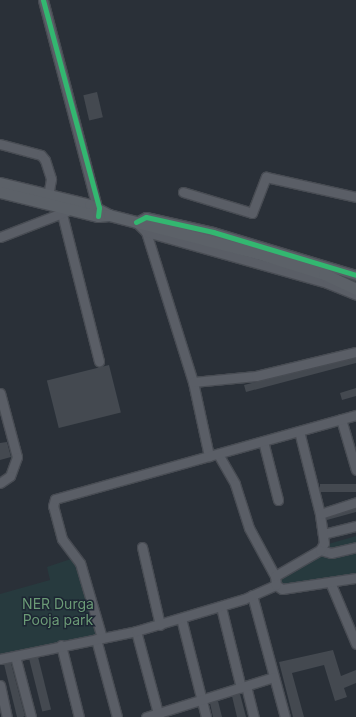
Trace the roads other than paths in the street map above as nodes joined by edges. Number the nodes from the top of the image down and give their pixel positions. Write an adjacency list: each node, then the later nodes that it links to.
1 (43, 0): 9 (street)
2 (0, 144): 7 (street)
3 (0, 183): 7 (main road)
4 (0, 192): 7 (main road)
5 (183, 192): 6 (street)
6 (356, 197)
7 (47, 200): 8 (main road); 9 (main road)
8 (66, 212): 9 (main road); 12 (street); 19 (street)
9 (102, 213): 10 (main road)
10 (136, 222): 11 (main road); 13 (street)
11 (147, 229): 16 (main road); 17 (street); 20 (street)
12 (0, 237)
13 (336, 271): 14 (street); 15 (street)
14 (356, 275)
15 (356, 283)
16 (356, 289)
17 (356, 295)
18 (356, 352): 20 (street)
19 (99, 361)
20 (193, 382): 26 (street)
21 (0, 393): 28 (street)
22 (356, 415): 23 (street)
23 (341, 419): 24 (street); 27 (street)
24 (298, 431): 25 (street); 31 (street)
25 (263, 441): 26 (street); 29 (street)
26 (213, 455): 38 (street); 45 (street)
27 (355, 466)
28 (0, 484)
29 (278, 500)
30 (356, 502): 31 (street)
31 (320, 514): 33 (street)
32 (356, 526): 33 (street)
33 (323, 534): 36 (street)
34 (142, 547): 43 (street)
35 (356, 547): 36 (street)
36 (320, 550): 38 (street)
37 (356, 578): 39 (street)
38 (276, 580): 39 (street); 40 (street)
39 (330, 582): 46 (street)
40 (252, 596): 41 (street); 50 (street)
41 (221, 607): 42 (street); 52 (street)
42 (181, 618): 43 (street); 53 (street)
43 (160, 624): 44 (street)
44 (136, 631): 45 (street); 54 (street)
45 (99, 639): 47 (street); 58 (street)
46 (356, 644)
47 (61, 645): 48 (street); 57 (street)
48 (15, 656): 49 (street); 56 (street)
49 (0, 659)
50 (274, 677): 52 (street); 62 (street)
51 (0, 684): 55 (street)
52 (243, 687): 53 (street); 61 (street)
53 (201, 700): 54 (street); 60 (street)
54 (158, 715): 59 (street)
55 (7, 717)
56 (31, 717)
57 (79, 717)
58 (117, 717)
59 (146, 717)
60 (206, 717)
61 (254, 717)
62 (285, 717)

